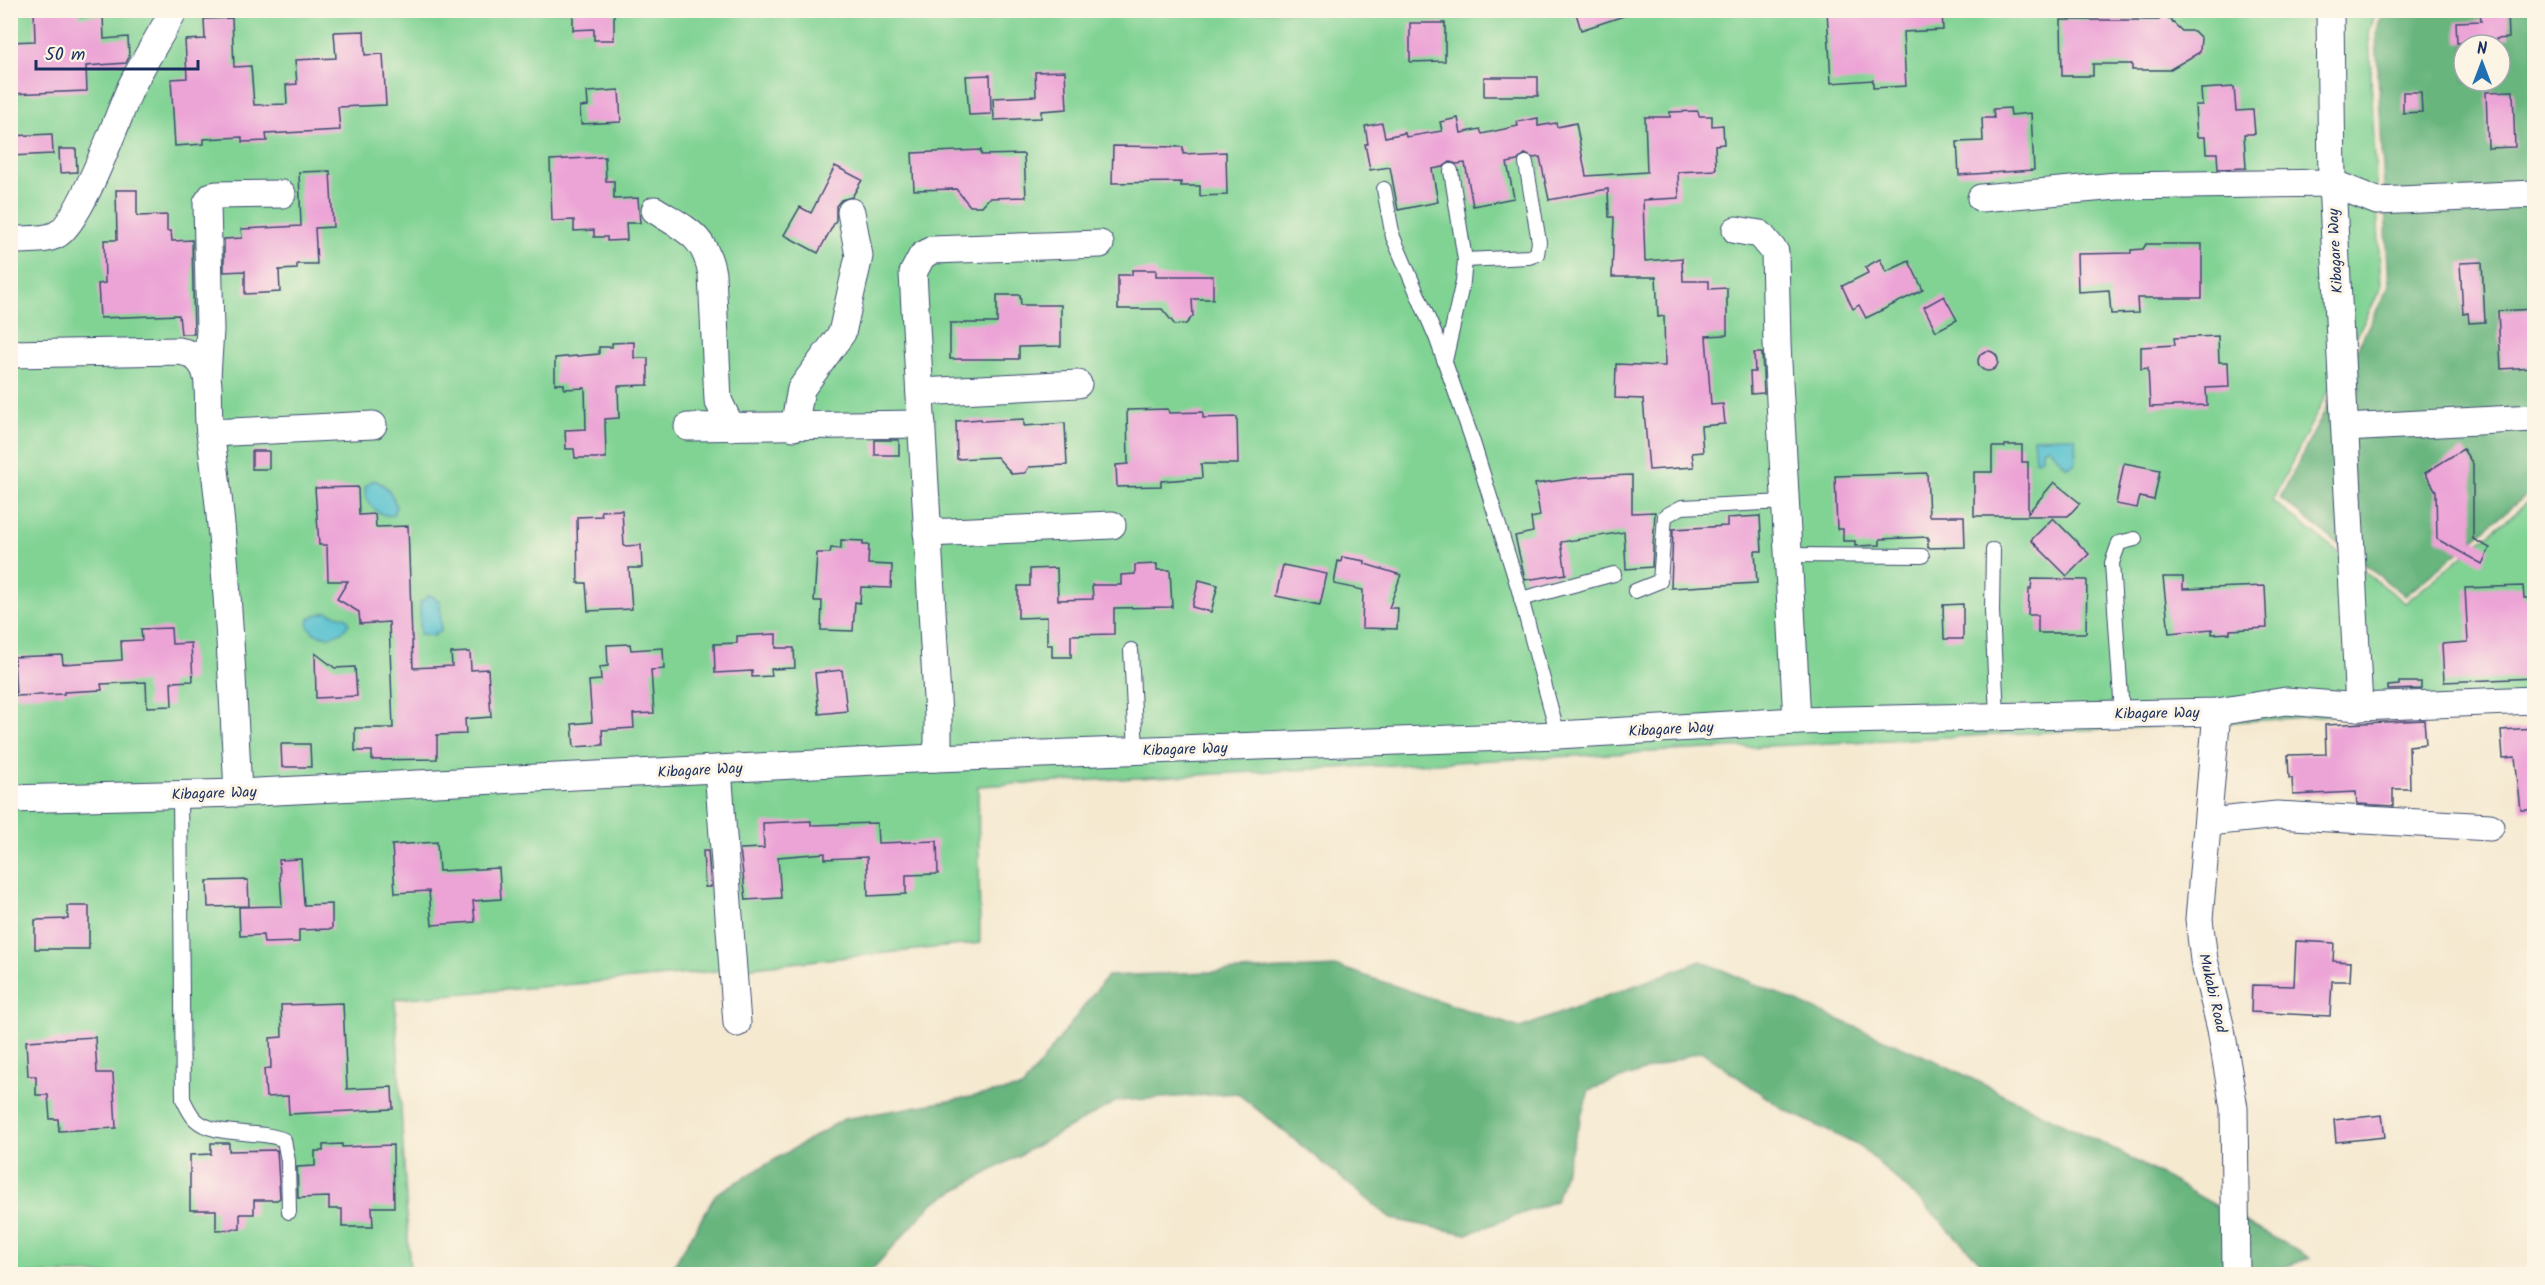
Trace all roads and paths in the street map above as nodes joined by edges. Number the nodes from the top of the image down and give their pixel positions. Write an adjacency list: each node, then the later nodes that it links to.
1 (174, 10): 13 (street)
2 (2330, 10): 5 (street, Kibagare Way)
3 (1526, 163): 15 (lane)
4 (1451, 171): 15 (lane)
5 (2332, 183): 8 (street); 9 (street); 27 (street, Kibagare Way)
6 (1384, 189): 17 (lane)
7 (282, 194): 18 (street)
8 (2535, 194)
9 (1981, 198)
10 (655, 210): 25 (street)
11 (851, 212): 26 (street)
12 (1736, 230): 29 (street)
13 (15, 240)
14 (1100, 244): 20 (street)
15 (1465, 260): 17 (lane)
16 (10, 354): 18 (street)
17 (1445, 361): 38 (lane)
18 (207, 376): 28 (street)
19 (1078, 384): 20 (street)
20 (921, 392): 22 (street)
21 (2535, 418): 27 (street)
22 (922, 424): 26 (street); 31 (street)
23 (374, 425): 28 (street)
24 (688, 427): 25 (street)
25 (731, 427): 26 (street)
26 (794, 427)
27 (2344, 428): 41 (street, Kibagare Way)
28 (210, 434): 50 (street)
29 (1785, 502): 34 (street); 37 (lane)
30 (1112, 525): 31 (street)
31 (927, 533): 48 (street)
32 (2135, 539): 43 (lane)
33 (1993, 550): 44 (lane)
34 (1787, 555): 35 (lane); 45 (street)
35 (1922, 556)
36 (1614, 574): 38 (lane)
37 (1635, 591)
38 (1521, 599): 46 (lane)
39 (1131, 650): 47 (lane)
40 (2535, 700): 41 (street, Kibagare Way)
41 (2359, 707): 42 (street, Kibagare Way)
42 (2217, 712): 43 (street, Kibagare Way); 53 (street, Mukabi Road)
43 (2122, 714): 44 (street, Kibagare Way)
44 (1997, 717): 45 (street, Kibagare Way)
45 (1797, 721): 46 (street, Kibagare Way)
46 (1558, 735): 47 (street, Kibagare Way)
47 (1136, 751): 48 (street, Kibagare Way)
48 (935, 758): 49 (street, Kibagare Way)
49 (718, 769): 50 (street, Kibagare Way); 55 (street)
50 (238, 793): 51 (street, Kibagare Way)
51 (180, 794): 52 (street, Kibagare Way); 56 (lane)
52 (10, 799)
53 (2209, 822): 54 (street); 57 (street, Mukabi Road)
54 (2490, 827)
55 (737, 1023)
56 (289, 1212)
57 (2236, 1275)

